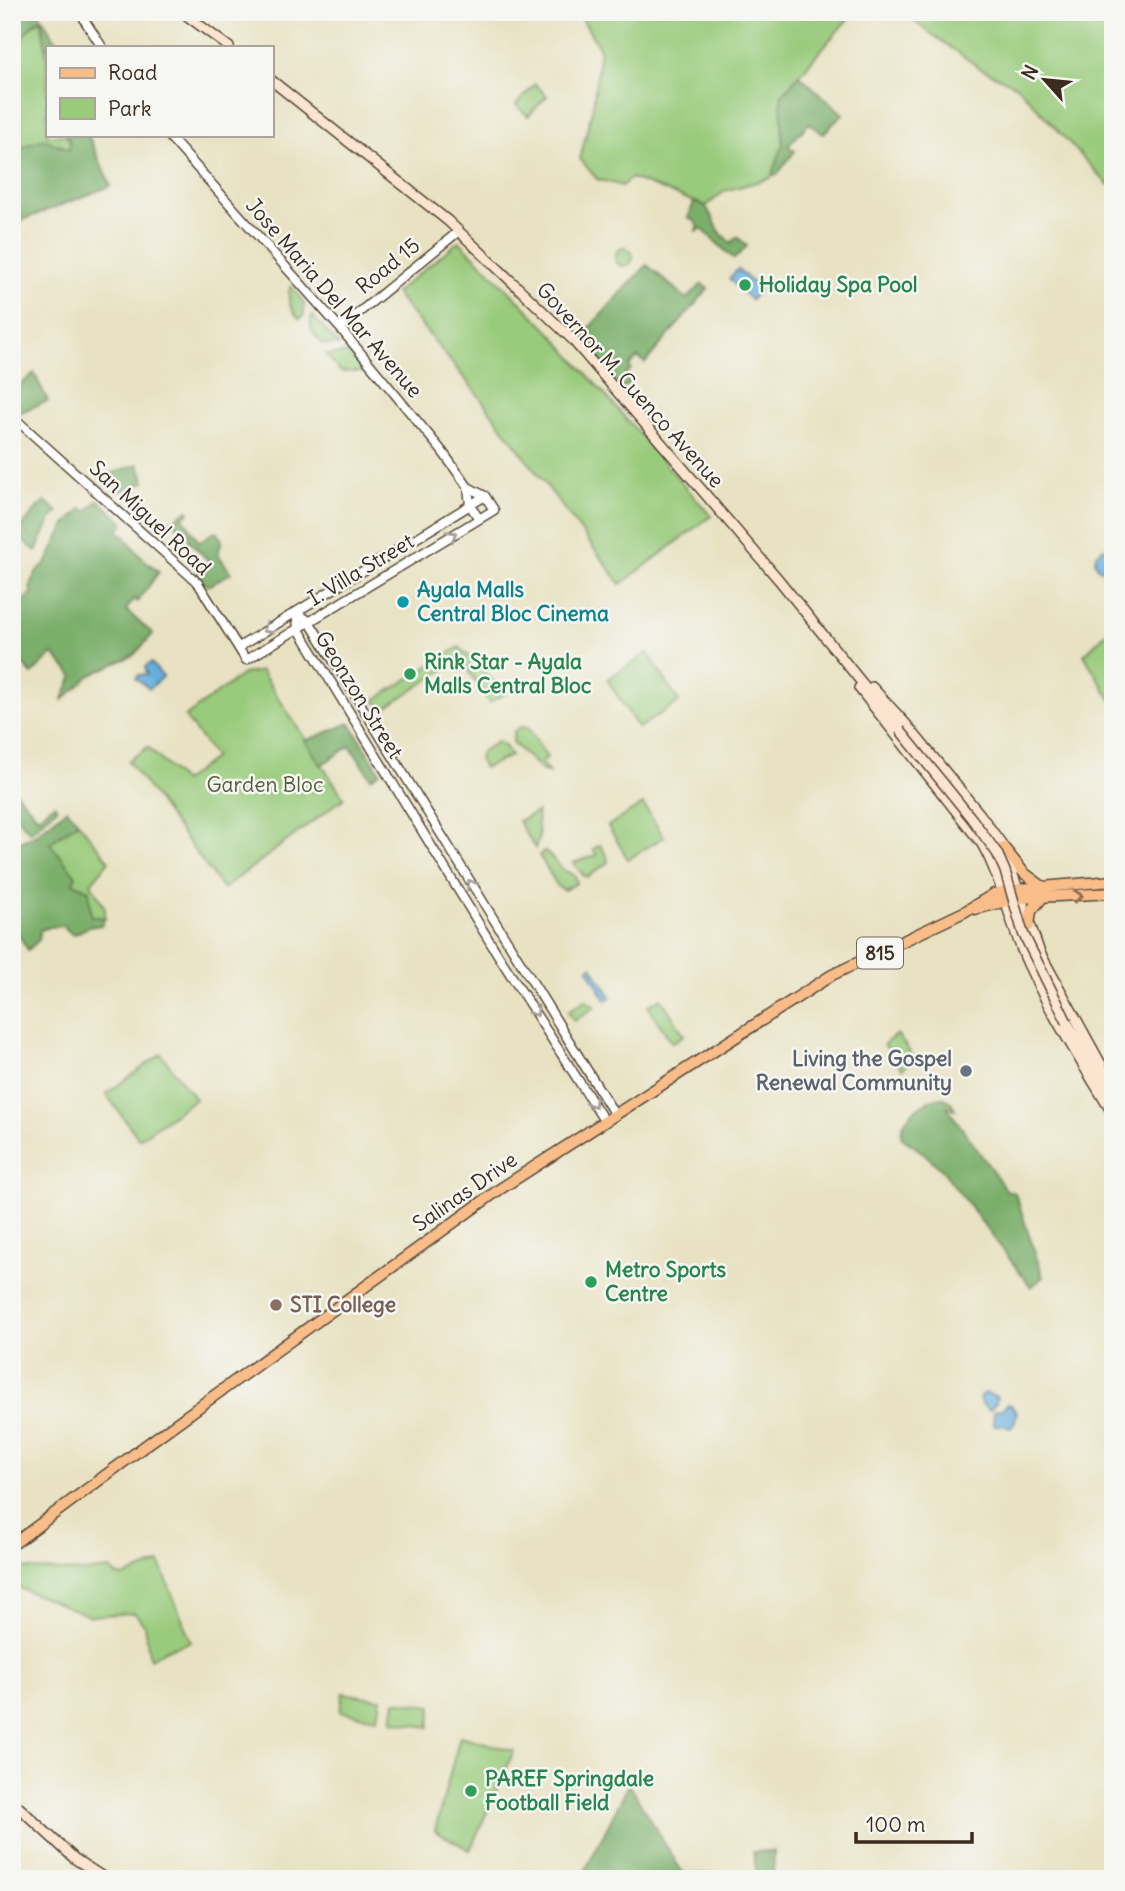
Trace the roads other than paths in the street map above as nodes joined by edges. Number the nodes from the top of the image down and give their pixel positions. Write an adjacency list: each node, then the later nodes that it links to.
1 (82, 12): 3 (street)
2 (182, 12): 4 (main road)
3 (101, 46)
4 (228, 46)
5 (273, 82): 7 (main road, Governor M. Cuenco Avenue)
6 (169, 136): 8 (street, Jose Maria Del Mar Avenue)
7 (459, 231): 8 (street, Road 15); 19 (main road, Governor M. Cuenco Avenue)
8 (340, 328): 10 (street, Jose Maria Del Mar Avenue)
9 (12, 416): 18 (street, San Miguel Road)
10 (468, 487): 11 (street, Jose Maria Del Mar Avenue); 12 (street, Jose Maria Del Mar Avenue)
11 (485, 496): 12 (street, I. Villa Street); 13 (street, Jose Maria Del Mar Avenue)
12 (470, 505): 14 (street, Jose Maria Del Mar Avenue); 15 (street, I. Villa Street)
13 (494, 510): 14 (street, I. Villa Street)
14 (479, 519): 16 (street, I. Villa Street, one-way to 14)
15 (296, 612): 16 (street, Geonzon Street); 17 (street, Geonzon Street); 18 (street, I. Villa Street, one-way to 18)
16 (309, 621): 17 (street, I. Villa Street); 33 (street, Geonzon Street, one-way to 16)
17 (298, 628): 20 (street, I. Villa Street); 34 (street, Geonzon Street, one-way to 34)
18 (239, 647): 20 (street, San Miguel Road)
19 (841, 657): 21 (main road, Governor M. Cuenco Avenue); 22 (main road, Governor M. Cuenco Avenue); 31 (main road, Governor M. Cuenco Avenue, bridge)
20 (246, 660)
21 (1003, 847): 22 (main road); 24 (main road); 25 (main road, Governor M. Cuenco Avenue)
22 (988, 854): 27 (main road, Governor M. Cuenco Avenue)
23 (1113, 881): 24 (main road, 815)
24 (1043, 892): 25 (main road, 815); 26 (main road, 815, one-way to 26); 28 (main road)
25 (1019, 893): 27 (main road, 815); 28 (main road, Governor M. Cuenco Avenue)
26 (1113, 893)
27 (1003, 897): 29 (main road, Governor M. Cuenco Avenue); 33 (main road, Salinas Drive / 815)
28 (1030, 929): 29 (main road); 30 (main road, Governor M. Cuenco Avenue)
29 (1017, 939): 32 (main road, Governor M. Cuenco Avenue)
30 (1113, 1086)
31 (1113, 1100)
32 (1113, 1114)
33 (615, 1115): 34 (main road, Salinas Drive / 815)
34 (605, 1122): 35 (main road, Salinas Drive / 815)
35 (12, 1545)
36 (12, 1801): 37 (main road)
37 (106, 1879)

